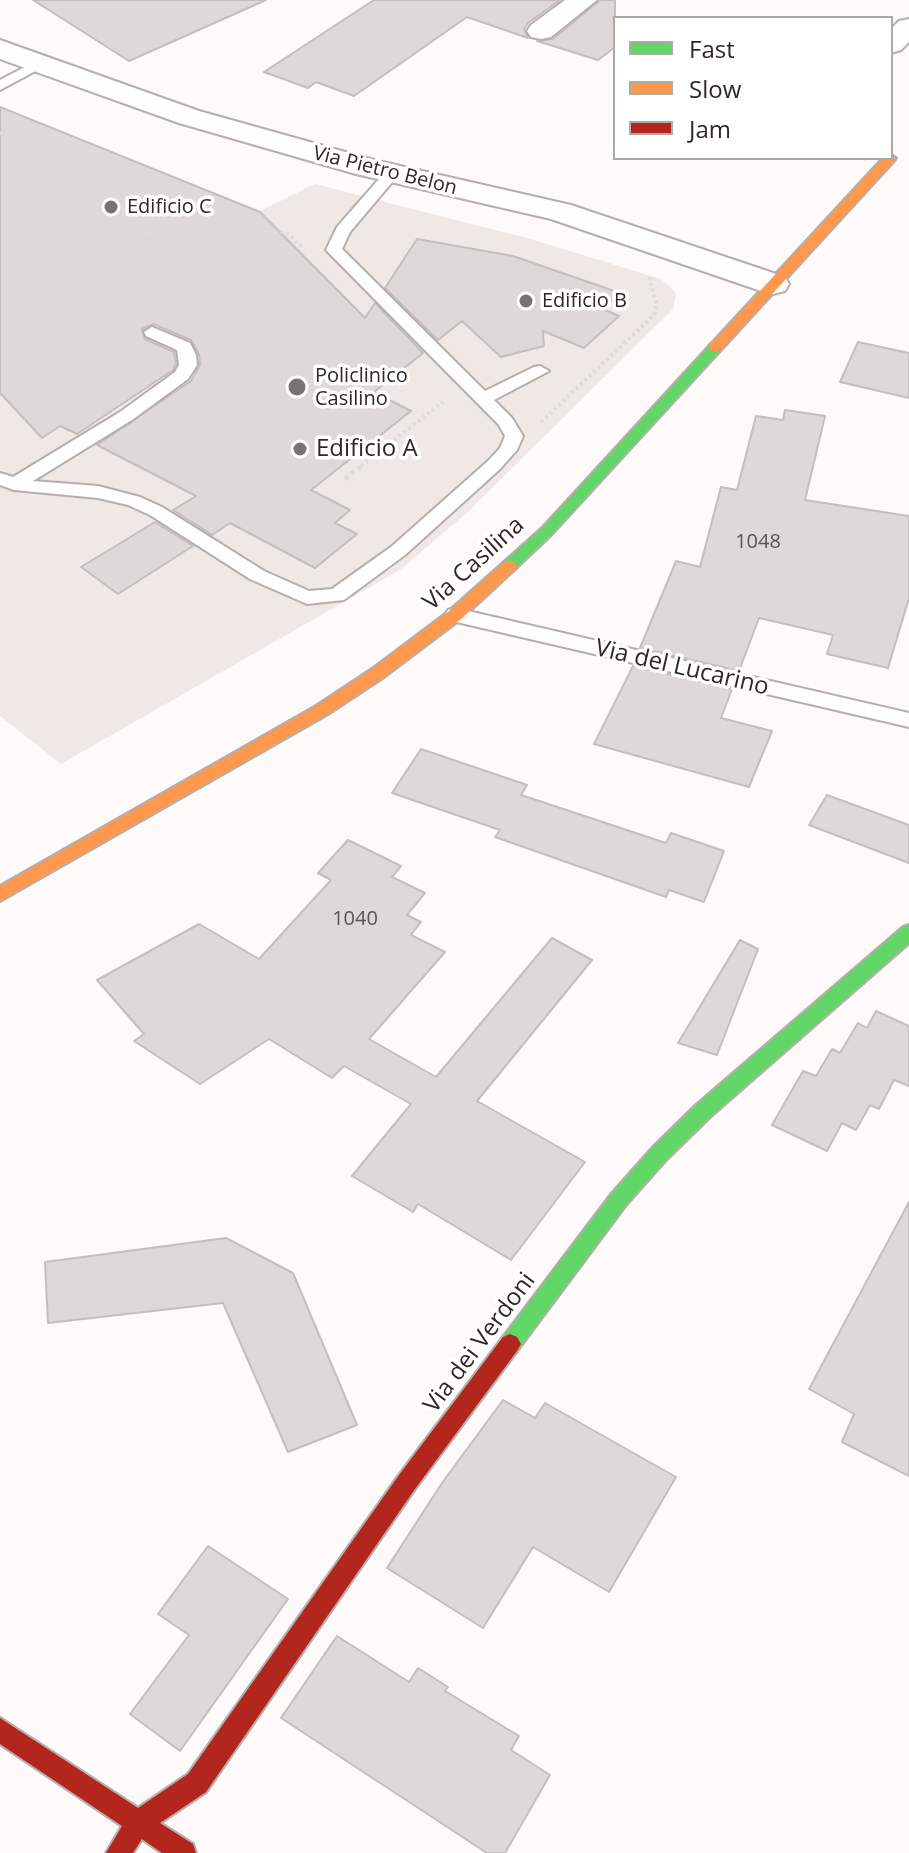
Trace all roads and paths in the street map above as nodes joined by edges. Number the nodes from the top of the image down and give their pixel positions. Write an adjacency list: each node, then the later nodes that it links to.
1 (583, 0): 3 (street)
2 (909, 27): 4 (street)
3 (541, 31)
4 (893, 42)
5 (0, 49): 6 (street, Via Pietro Belon)
6 (38, 64): 7 (lane); 12 (street, Via Pietro Belon)
7 (0, 86)
8 (6, 119): 9 (path)
9 (10, 129): 10 (path); 15 (path)
10 (0, 134)
11 (888, 160): 17 (main road, Via Casilina)
12 (391, 174): 17 (street, Via Pietro Belon); 22 (lane)
13 (126, 226): 15 (path)
14 (286, 232): 15 (path)
15 (149, 234): 18 (path)
16 (659, 268): 23 (path)
17 (773, 284): 26 (main road, Via Casilina)
18 (45, 321)
19 (152, 332): 25 (lane)
20 (540, 371): 22 (lane)
21 (453, 394): 24 (path)
22 (481, 399): 25 (lane)
23 (534, 419)
24 (345, 479)
25 (7, 481)
26 (455, 615): 27 (lane, Via del Lucarino); 28 (main road, Via Casilina)
27 (909, 720)
28 (0, 894)
29 (909, 932): 31 (main road, Via dei Verdoni)
30 (0, 1730): 31 (main road)
31 (138, 1823): 32 (main road); 33 (main road)
32 (118, 1853)
33 (184, 1853)

